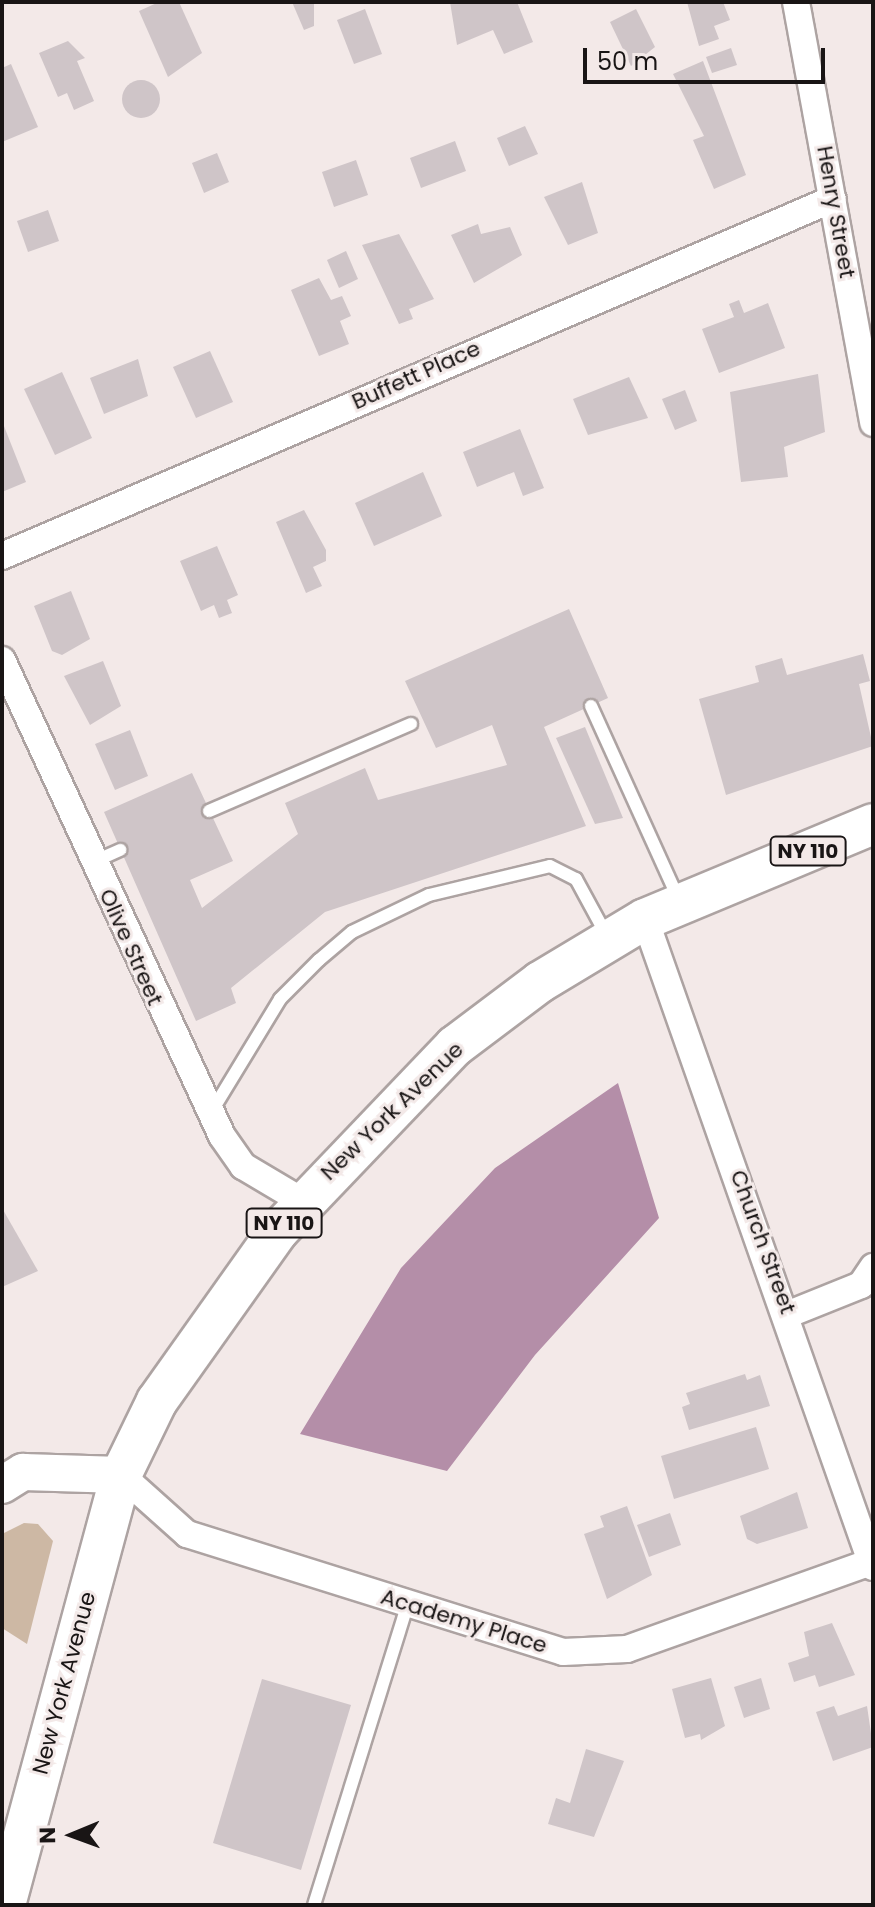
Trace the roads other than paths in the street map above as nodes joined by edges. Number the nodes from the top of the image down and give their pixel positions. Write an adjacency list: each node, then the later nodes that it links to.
1 (796, 2): 2 (street, Henry Street)
2 (833, 199): 3 (street, Henry Street); 4 (street, Buffett Place)
3 (873, 423)
4 (2, 556)
5 (2, 660): 11 (street, Olive Street)
6 (591, 706): 12 (lane)
7 (411, 724): 8 (lane)
8 (209, 811)
9 (873, 824): 12 (main road, New York Avenue / NY 110)
10 (120, 850): 11 (lane)
11 (93, 862): 14 (street, Olive Street)
12 (663, 912): 13 (main road, New York Avenue / NY 110); 17 (street, Church Street)
13 (608, 938): 14 (lane); 15 (main road, New York Avenue / NY 110)
14 (210, 1113): 15 (street, Olive Street)
15 (302, 1201): 18 (main road, New York Avenue / NY 110)
16 (873, 1267): 17 (street)
17 (789, 1314): 20 (street, Church Street)
18 (121, 1475): 19 (main road); 21 (street, Academy Place); 22 (main road, New York Avenue / NY 110)
19 (2, 1485)
20 (872, 1564): 21 (street, Academy Place)
21 (408, 1603): 23 (lane)
22 (5, 1905)
23 (314, 1905)

